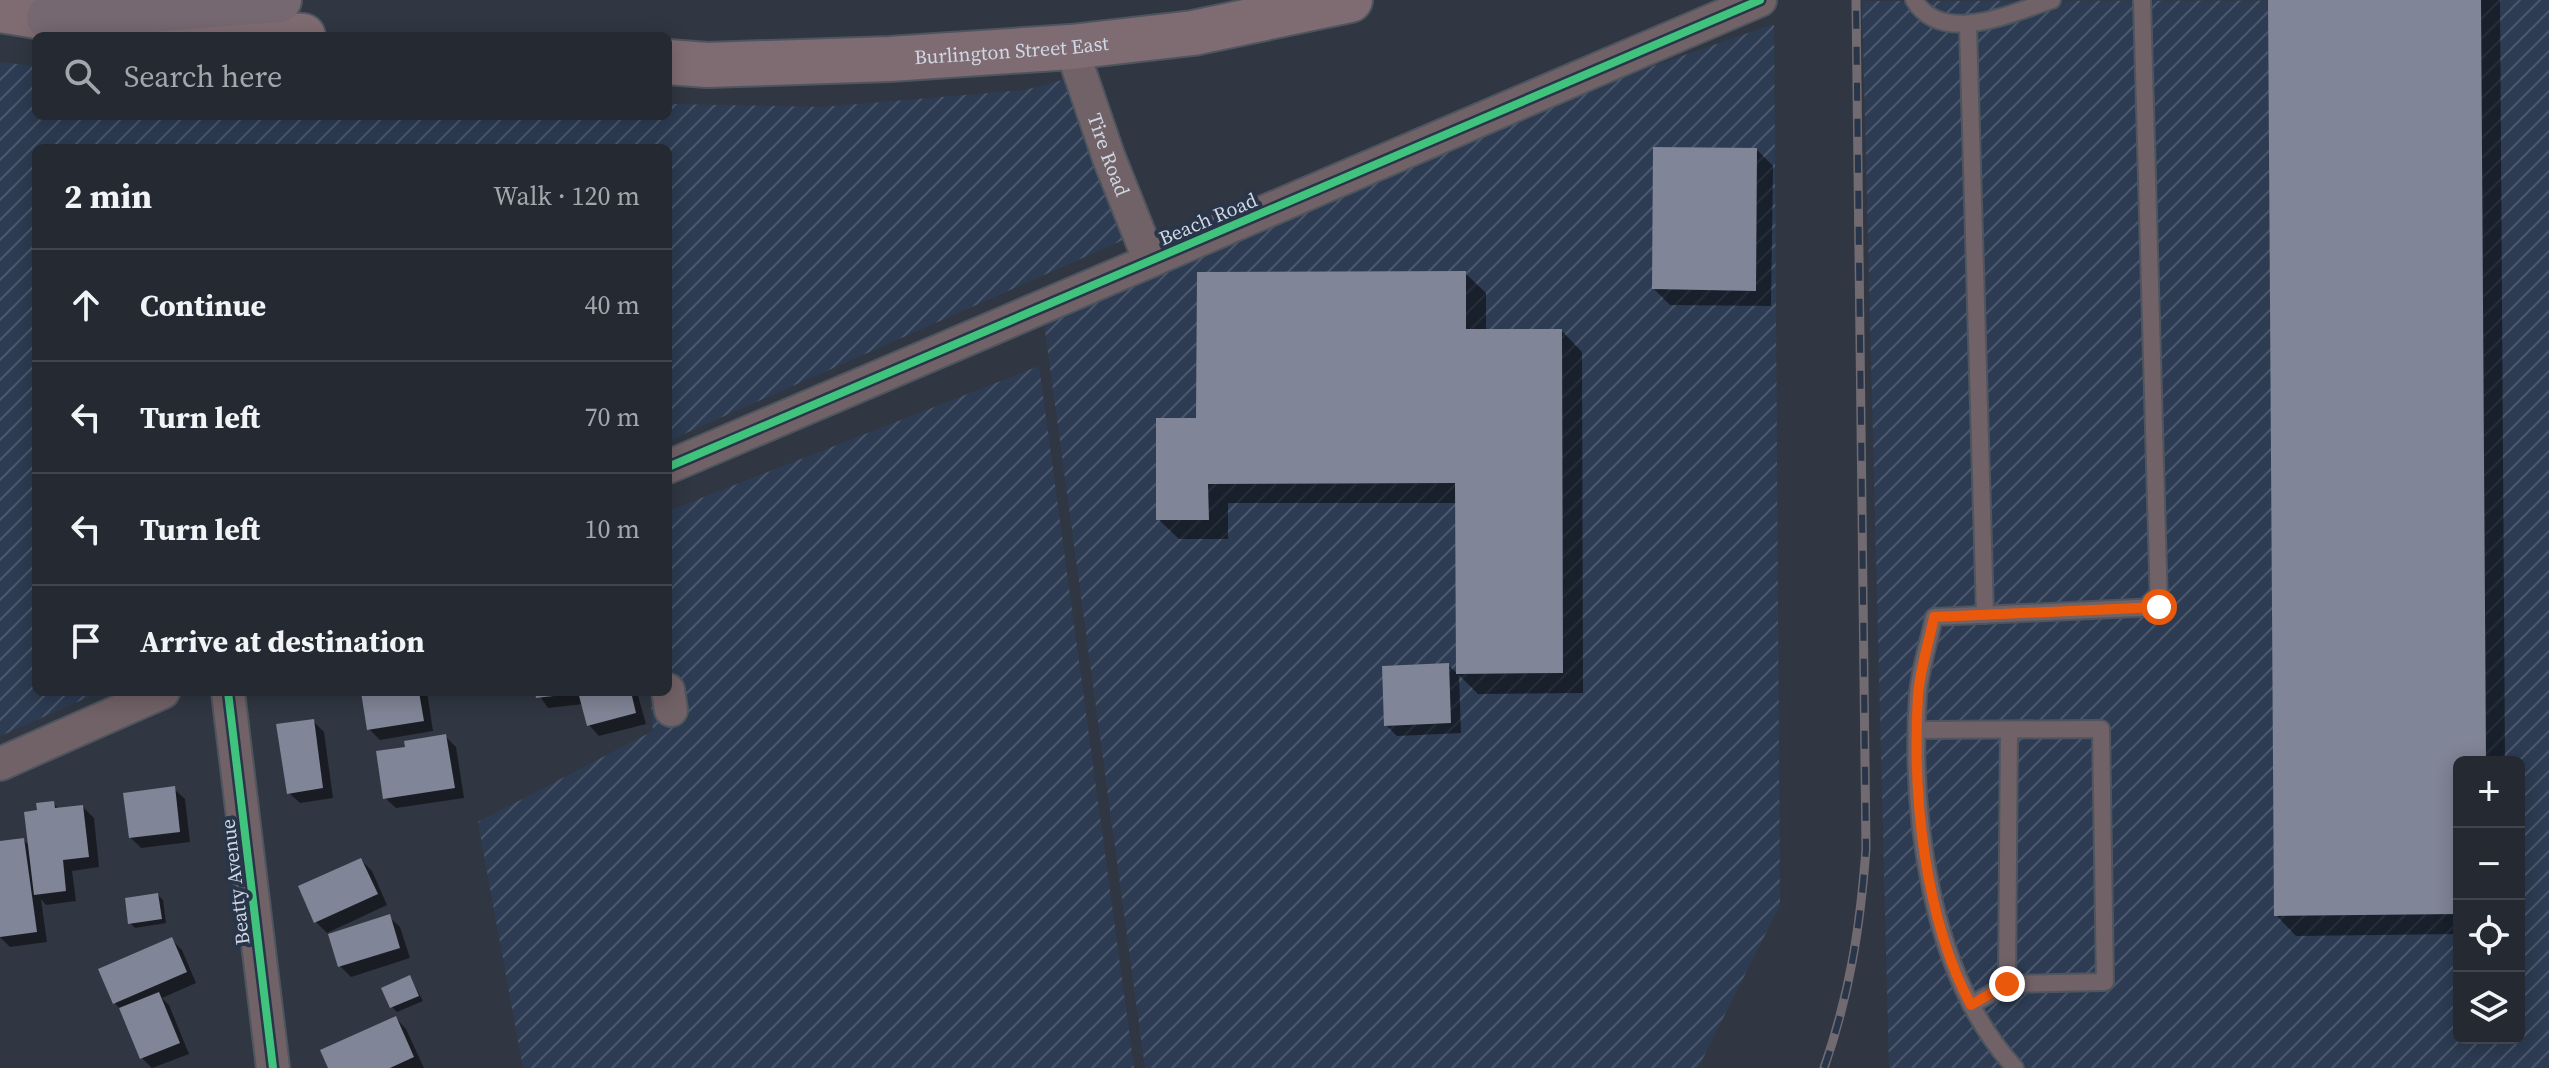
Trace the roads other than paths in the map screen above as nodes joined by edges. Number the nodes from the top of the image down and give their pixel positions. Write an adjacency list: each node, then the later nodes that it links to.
1 (279, 0): 8 (highway)
2 (1350, 0): 11 (main road, Burlington Street East)
3 (1760, 0): 13 (street, Beach Road)
4 (1914, 0): 9 (lane)
5 (2052, 0): 9 (lane)
6 (2142, 0): 15 (lane)
7 (0, 10): 8 (main road)
8 (49, 18): 10 (main road)
9 (1968, 27): 15 (lane)
10 (247, 32)
11 (1071, 47): 12 (main road, Burlington Street East); 13 (street, Tire Road)
12 (672, 62)
13 (1150, 261): 14 (street, Beach Road)
14 (672, 465)
15 (1985, 615): 18 (lane)
16 (154, 696): 20 (street)
17 (228, 696): 23 (street, Beatty Avenue)
18 (1919, 730): 19 (lane); 22 (lane)
19 (2009, 730): 21 (lane); 21 (lane)
20 (0, 764)
21 (2007, 984): 22 (lane)
22 (1971, 1005): 24 (lane)
23 (273, 1068)
24 (2015, 1068)

